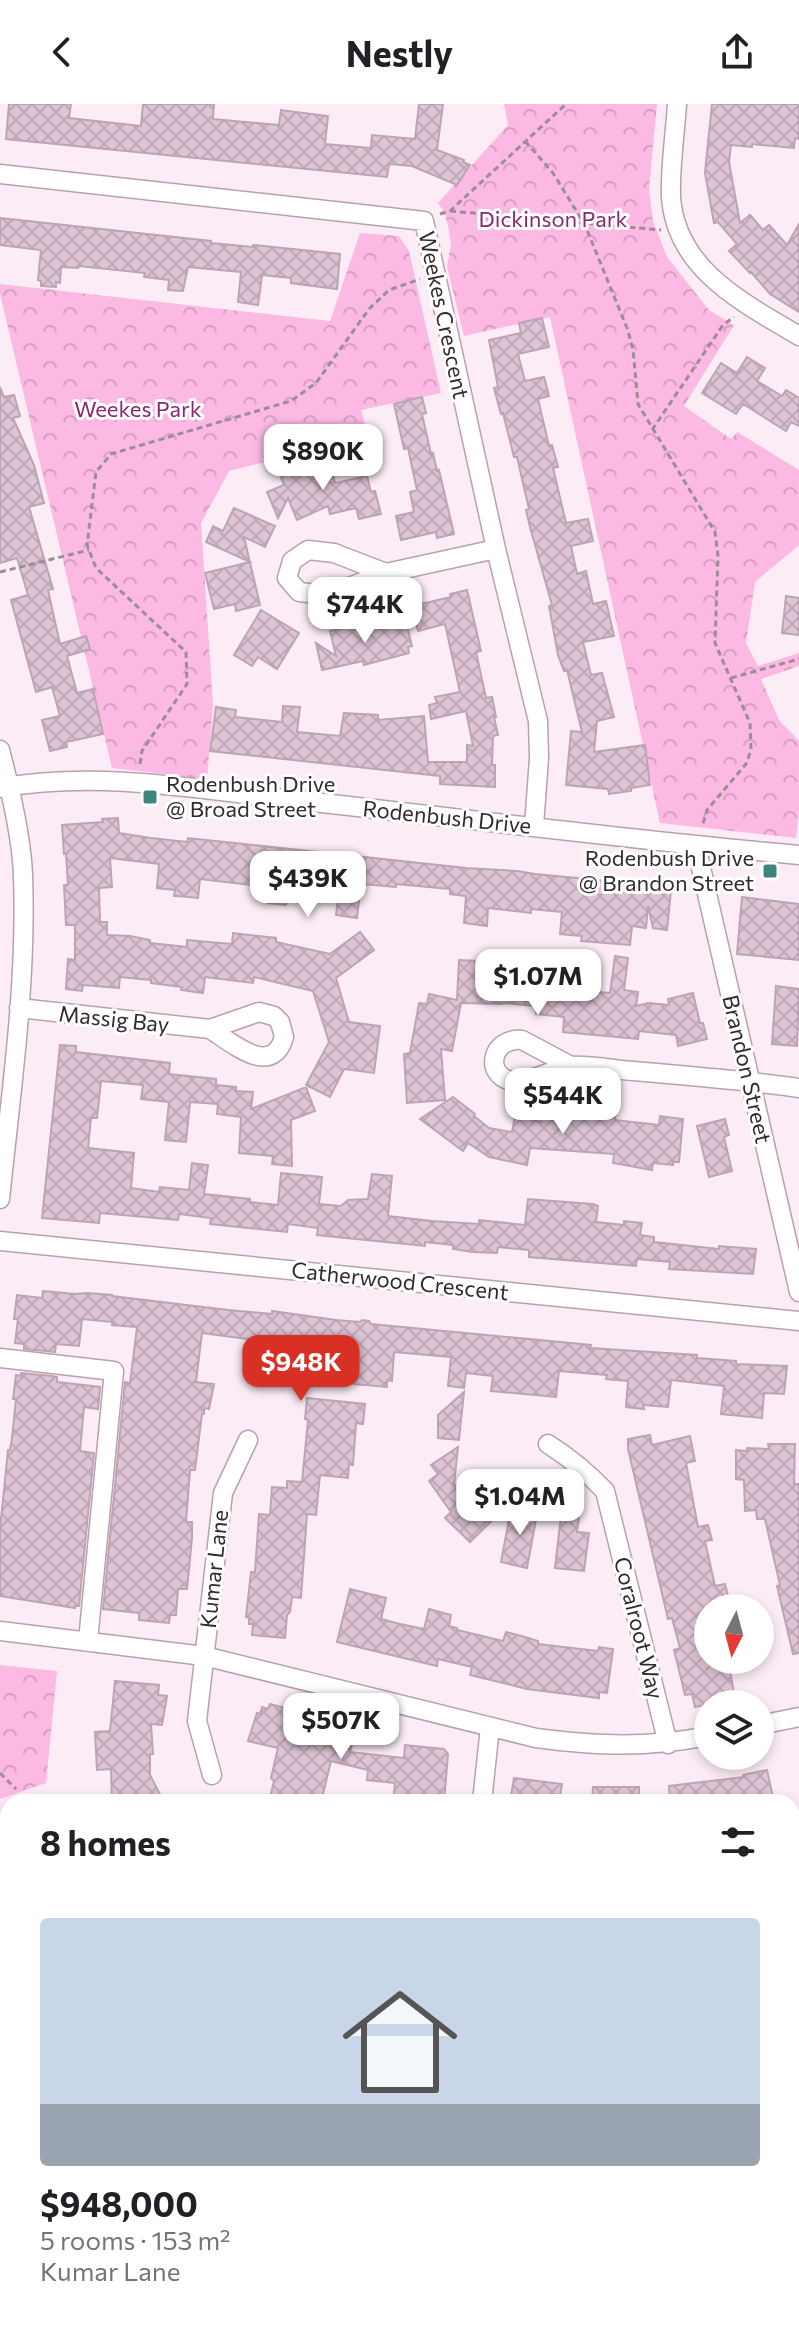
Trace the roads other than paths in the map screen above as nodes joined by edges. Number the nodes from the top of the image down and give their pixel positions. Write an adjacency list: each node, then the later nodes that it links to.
1 (677, 104): 3 (street)
2 (0, 174): 4 (street, Weekes Crescent)
3 (799, 336)
4 (496, 549): 5 (street); 8 (street, Weekes Crescent)
5 (386, 573): 5 (street)
6 (0, 750): 7 (street)
7 (5, 787): 8 (street, Rodenbush Drive); 11 (street)
8 (534, 826): 9 (street, Rodenbush Drive)
9 (696, 846): 10 (street, Rodenbush Drive); 14 (street, Brandon Street)
10 (799, 855)
11 (19, 1008): 12 (street, Massig Bay); 16 (street)
12 (210, 1029)
13 (571, 1066): 14 (street)
14 (749, 1081): 15 (street); 18 (street, Brandon Street)
15 (799, 1088)
16 (0, 1199)
17 (0, 1241): 19 (street, Catherwood Crescent)
18 (799, 1292)
19 (799, 1321)
20 (0, 1358): 24 (street)
21 (248, 1440): 25 (street, Kumar Lane)
22 (548, 1444): 30 (street, Coralroot Way)
23 (0, 1631): 24 (street)
24 (88, 1641): 25 (street)
25 (204, 1656): 28 (street); 31 (street, Kumar Lane)
26 (799, 1717): 27 (street)
27 (774, 1722)
28 (490, 1727): 30 (street); 32 (street)
29 (694, 1739): 30 (street)
30 (668, 1744)
31 (212, 1775)
32 (483, 1794)

